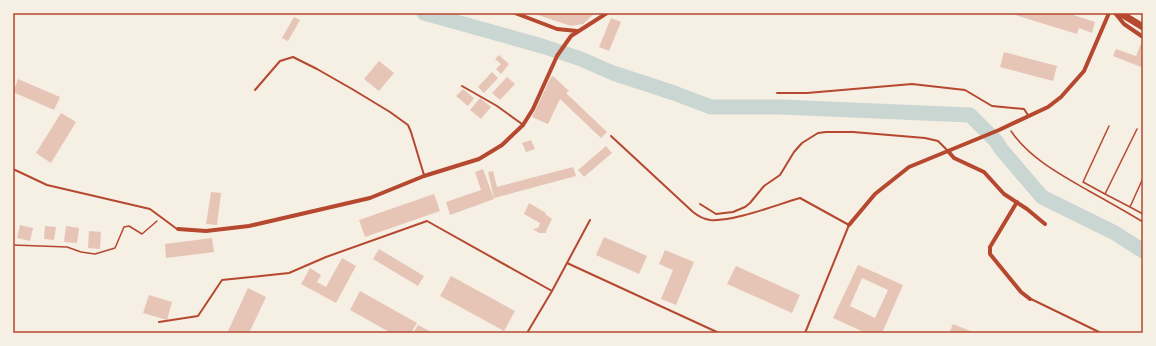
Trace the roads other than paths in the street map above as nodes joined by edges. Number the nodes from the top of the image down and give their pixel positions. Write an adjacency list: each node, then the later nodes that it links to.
1 (515, 13): 7 (street)
2 (607, 13): 7 (street)
3 (1109, 13): 12 (street)
4 (1115, 13): 8 (street)
5 (1120, 13): 6 (highway)
6 (1143, 27)
7 (577, 31): 13 (street)
8 (1143, 38)
9 (462, 86): 13 (lane)
10 (254, 90): 17 (lane)
11 (777, 93): 12 (lane)
12 (1029, 116): 15 (street)
13 (523, 125): 17 (street)
14 (611, 136): 22 (lane)
15 (948, 151): 18 (street); 19 (lane); 22 (street)
16 (13, 169): 23 (lane)
17 (424, 176): 23 (street)
18 (1017, 202): 21 (street); 26 (street)
19 (700, 204)
20 (590, 220): 24 (lane)
21 (1045, 224)
22 (850, 225): 30 (lane)
23 (178, 229)
24 (567, 263): 25 (lane); 29 (lane)
25 (552, 291): 27 (lane); 28 (lane)
26 (1030, 298): 31 (lane)
27 (159, 322)
28 (527, 333)
29 (719, 333)
30 (805, 333)
31 (1101, 333)

